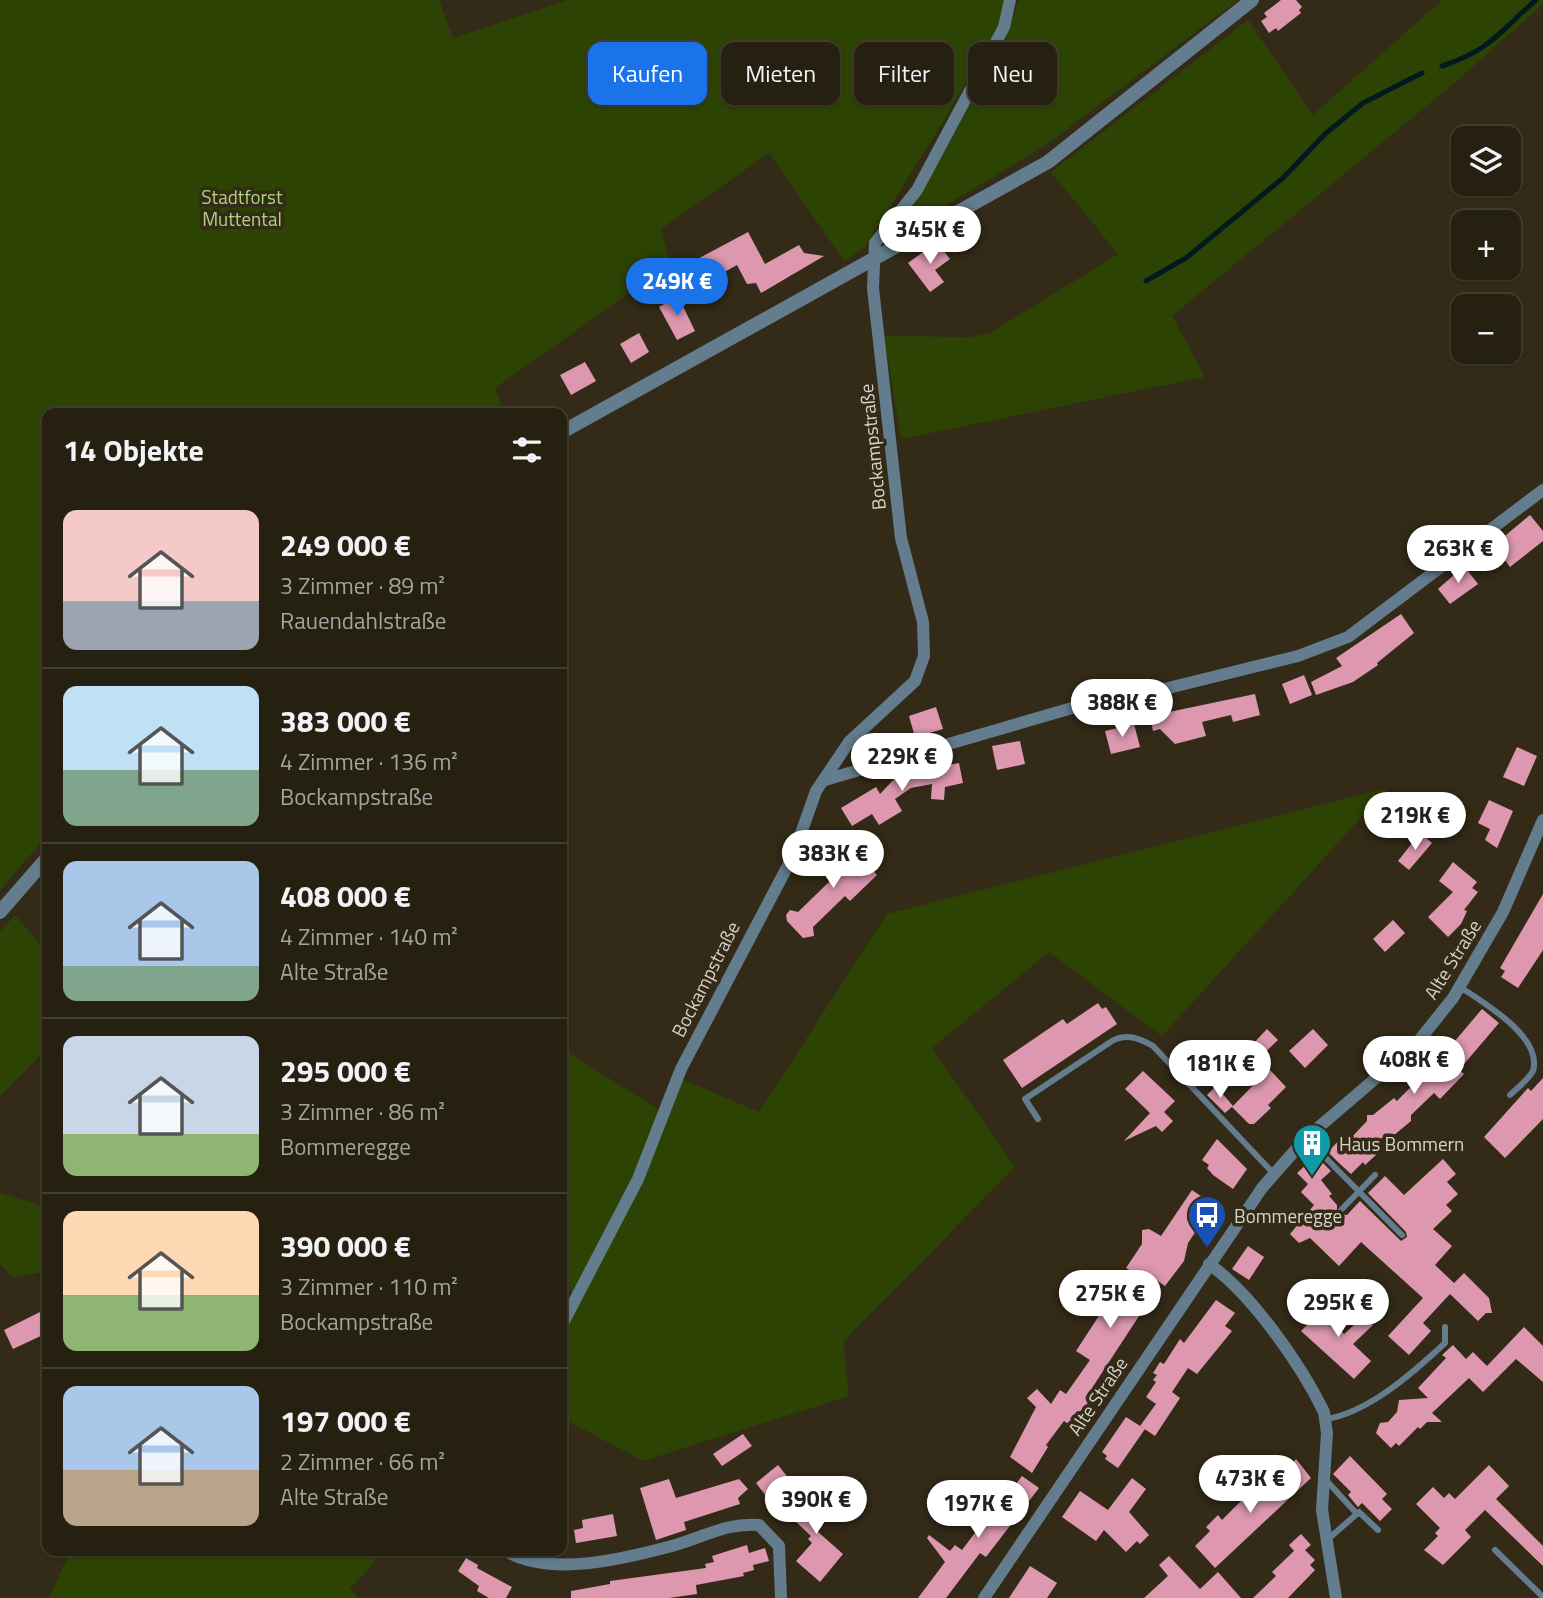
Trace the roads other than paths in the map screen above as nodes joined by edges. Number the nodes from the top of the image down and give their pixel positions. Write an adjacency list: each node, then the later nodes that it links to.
1 (1010, 0): 3 (street)
2 (1252, 0): 3 (street)
3 (873, 261): 4 (street); 6 (street, Bockampstraße)
4 (567, 429)
5 (1543, 490): 6 (street)
6 (825, 780): 20 (street, Bockampstraße)
7 (1543, 820): 10 (street, Alte Straße)
8 (42, 864): 9 (street)
9 (0, 912)
10 (1460, 987): 11 (lane); 13 (street, Alte Straße)
11 (1510, 1095)
12 (1038, 1119): 14 (lane)
13 (1306, 1138): 14 (street, Alte Straße); 16 (lane)
14 (1274, 1174): 19 (street, Alte Straße)
15 (1375, 1175): 16 (lane)
16 (1359, 1192): 17 (lane); 18 (lane)
17 (1341, 1210)
18 (1402, 1236)
19 (1209, 1264): 22 (street); 31 (street, Alte Straße)
20 (567, 1316)
21 (1445, 1327): 22 (lane)
22 (1326, 1419): 23 (street)
23 (1324, 1478): 24 (lane); 26 (street)
24 (1357, 1514): 25 (lane); 26 (lane)
25 (1378, 1530)
26 (1325, 1542): 32 (street)
27 (1495, 1550): 29 (lane)
28 (519, 1556): 30 (street)
29 (1543, 1597)
30 (781, 1598)
31 (984, 1598)
32 (1336, 1598)

